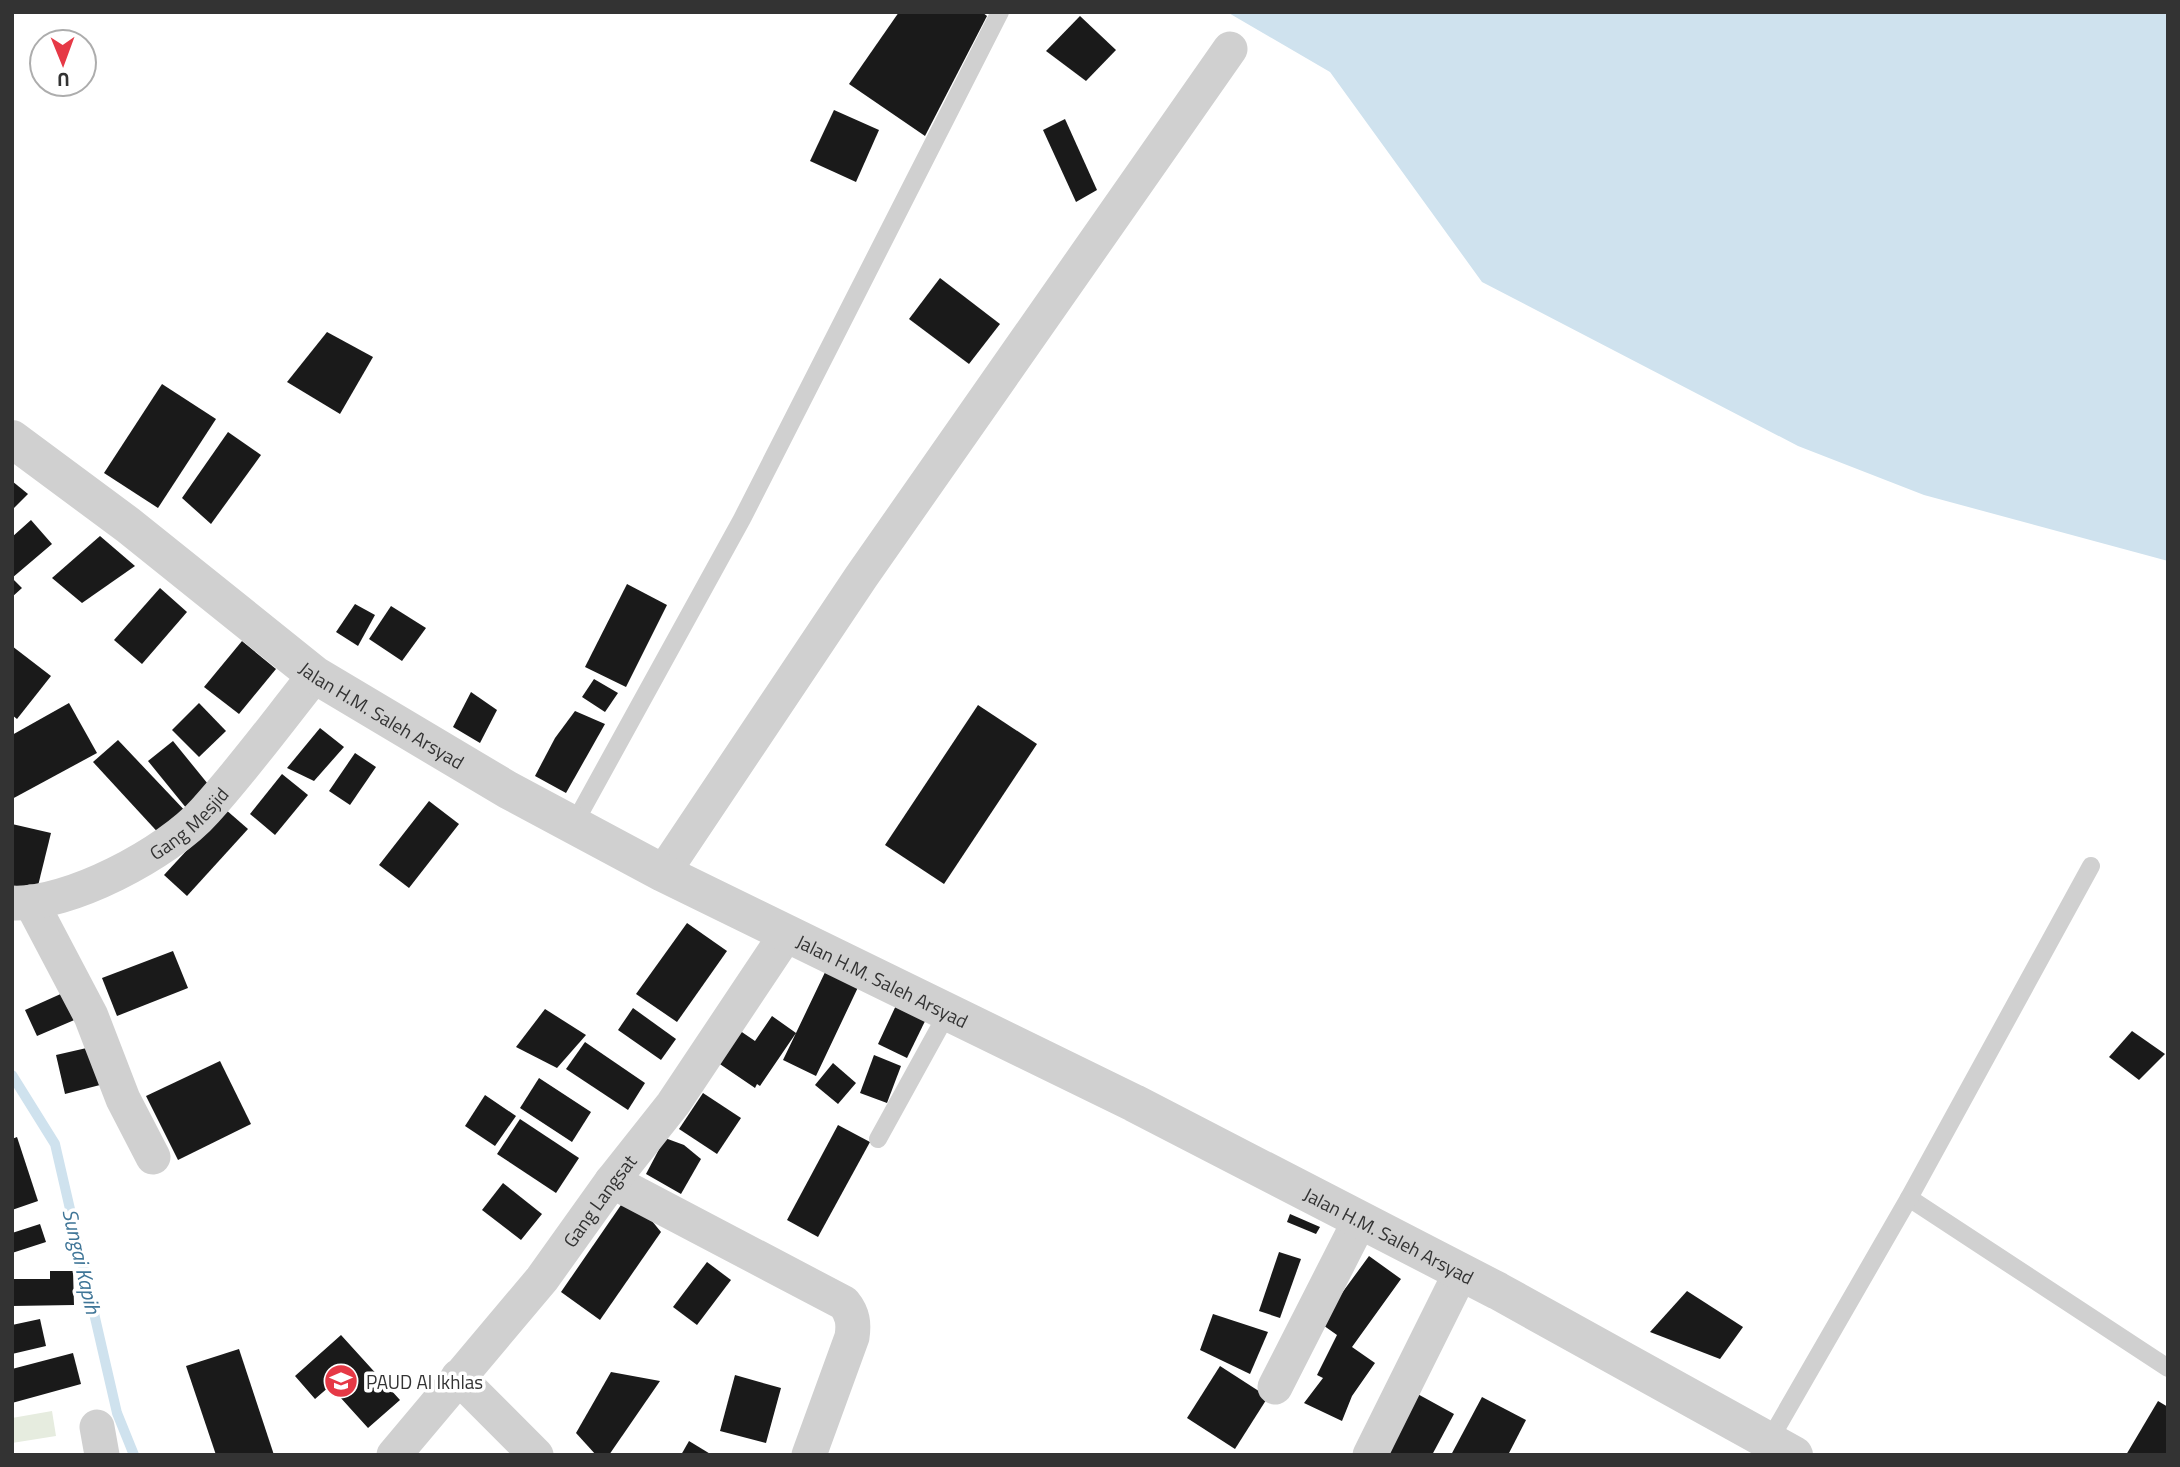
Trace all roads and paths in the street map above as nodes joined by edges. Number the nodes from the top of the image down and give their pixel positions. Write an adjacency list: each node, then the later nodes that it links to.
1 (1000, 12): 5 (lane)
2 (1230, 50): 7 (street)
3 (12, 439): 4 (street, Jalan H.M. Saleh Arsyad)
4 (315, 675): 5 (street, Jalan H.M. Saleh Arsyad); 8 (street, Gang Mesjid)
5 (574, 824): 7 (street, Jalan H.M. Saleh Arsyad)
6 (2091, 866): 14 (lane)
7 (663, 873): 9 (street, Jalan H.M. Saleh Arsyad)
8 (22, 903): 12 (street)
9 (787, 933): 10 (street, Jalan H.M. Saleh Arsyad); 13 (street, Gang Langsat)
10 (948, 1012): 11 (lane); 15 (street, Jalan H.M. Saleh Arsyad)
11 (878, 1139)
12 (153, 1157)
13 (612, 1181): 18 (street, Gang Langsat); 23 (street)
14 (1909, 1198): 17 (lane); 20 (lane)
15 (1360, 1220): 16 (street, Jalan H.M. Saleh Arsyad); 19 (street)
16 (1461, 1272): 20 (street, Jalan H.M. Saleh Arsyad); 24 (street)
17 (2168, 1368)
18 (458, 1377): 21 (street, Gang Langsat); 22 (street)
19 (1275, 1387)
20 (1782, 1448)
21 (394, 1455)
22 (536, 1455)
23 (808, 1455)
24 (1370, 1455)

